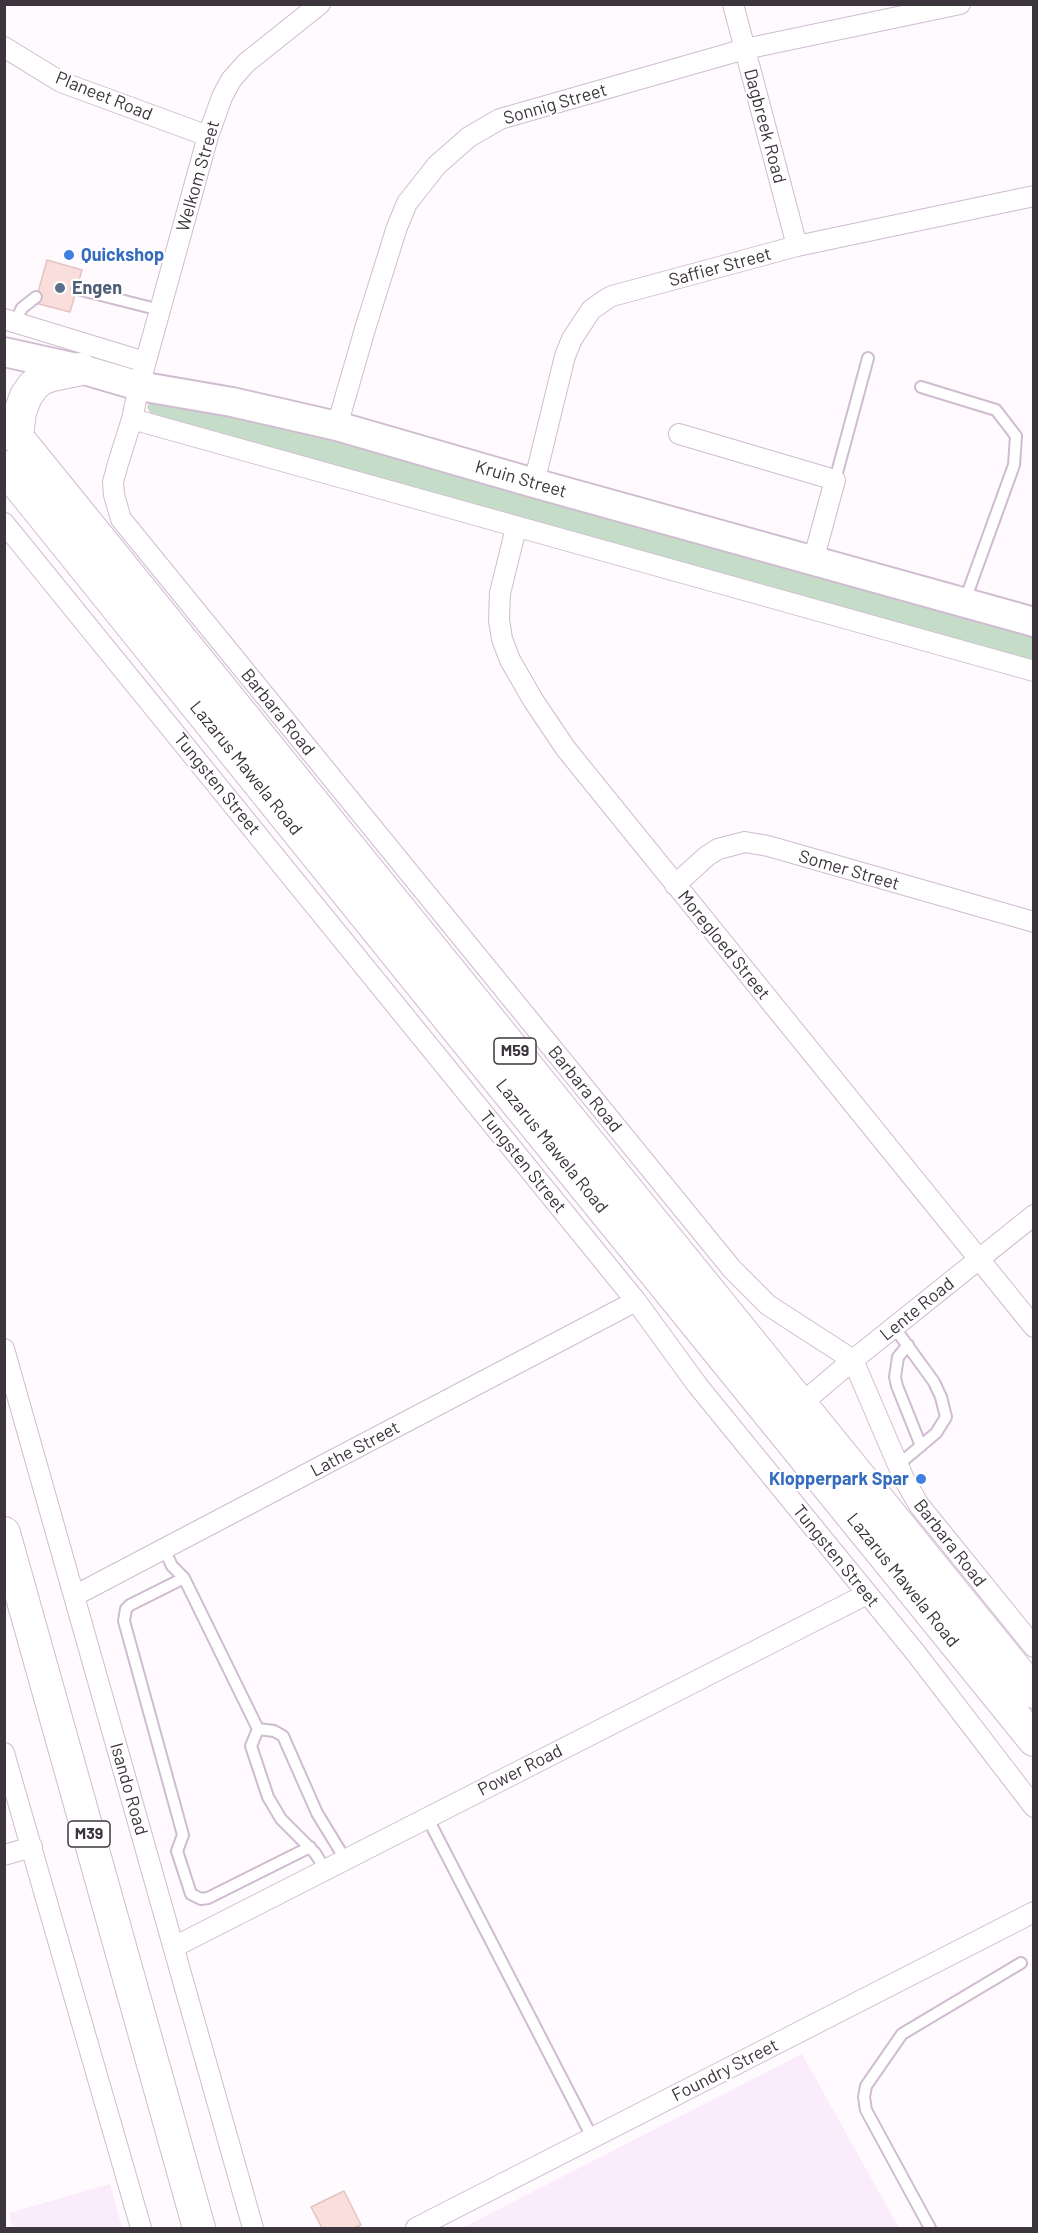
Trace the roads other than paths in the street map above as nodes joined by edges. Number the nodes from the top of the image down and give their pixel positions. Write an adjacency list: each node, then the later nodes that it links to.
1 (320, 4): 6 (street, Welkom Street)
2 (733, 4): 5 (street, Dagbreek Road)
3 (960, 4): 5 (street, Sonnig Street)
4 (4, 47): 6 (street, Planeet Road)
5 (745, 49): 8 (street, Dagbreek Road); 19 (street, Sonnig Street)
6 (208, 136): 11 (street, Welkom Street)
7 (1034, 196): 8 (street, Saffier Street)
8 (797, 246): 24 (street, Saffier Street)
9 (77, 289): 11 (lane)
10 (36, 297): 12 (lane)
11 (160, 310): 16 (street, Welkom Street)
12 (10, 320): 16 (street)
13 (4, 352): 15 (main road, Kruin Street)
14 (868, 358): 23 (lane)
15 (81, 369): 16 (main road, Kruin Street); 20 (main road)
16 (142, 374): 18 (street, Barbara Road); 19 (main road, Kruin Street)
17 (921, 387): 28 (lane)
18 (132, 419): 26 (street); 40 (street, Barbara Road)
19 (338, 426): 24 (main road, Kruin Street)
20 (11, 428): 41 (main road, Lazarus Mawela Road / M59)
21 (679, 434): 23 (street)
22 (4, 467): 44 (main road, Lazarus Mawela Road / M59)
23 (836, 480): 27 (street)
24 (534, 483): 27 (main road, Kruin Street)
25 (4, 523): 35 (street, Tungsten Street)
26 (516, 528): 30 (street); 31 (street, Moregloed Street)
27 (813, 561): 28 (main road, Kruin Street)
28 (964, 603): 29 (main road, Kruin Street)
29 (1034, 622)
30 (1034, 671)
31 (675, 885): 32 (street, Somer Street); 34 (street, Moregloed Street)
32 (1034, 922)
33 (1034, 1215): 34 (street, Lente Road)
34 (978, 1259): 36 (street, Lente Road); 37 (street, Moregloed Street)
35 (636, 1301): 46 (street, Lathe Street); 48 (street, Tungsten Street)
36 (894, 1327): 38 (lane); 40 (street, Lente Road)
37 (1034, 1327)
38 (908, 1345): 42 (lane); 42 (lane)
39 (4, 1349): 49 (street, Isando Road)
40 (853, 1360): 41 (street, Lente Road); 43 (street, Barbara Road)
41 (801, 1404): 44 (main road); 51 (main road, Lazarus Mawela Road / M59)
42 (921, 1446): 43 (lane)
43 (898, 1465): 50 (street, Barbara Road)
44 (838, 1500): 53 (main road, Lazarus Mawela Road / M59)
45 (4, 1533): 67 (main road, M39)
46 (164, 1549): 47 (lane); 49 (street, Lathe Street)
47 (184, 1578): 52 (lane); 58 (lane)
48 (867, 1594): 55 (street, Tungsten Street); 56 (street, Power Road)
49 (74, 1596): 63 (street, Isando Road)
50 (1034, 1647)
51 (1034, 1692)
52 (258, 1729): 58 (lane); 60 (lane)
53 (1034, 1740)
54 (4, 1753): 57 (street)
55 (1034, 1807)
56 (427, 1817): 60 (street, Power Road); 65 (lane)
57 (32, 1847): 59 (street); 66 (street)
58 (310, 1847): 61 (lane)
59 (4, 1855)
60 (345, 1859): 61 (street, Power Road)
61 (325, 1869): 63 (street, Power Road)
62 (1034, 1912): 65 (street, Foundry Street)
63 (174, 1947): 68 (street, Isando Road)
64 (1021, 1963): 70 (lane)
65 (592, 2137): 69 (street, Foundry Street)
66 (141, 2229)
67 (199, 2229)
68 (253, 2229)
69 (416, 2229)
70 (930, 2229)

